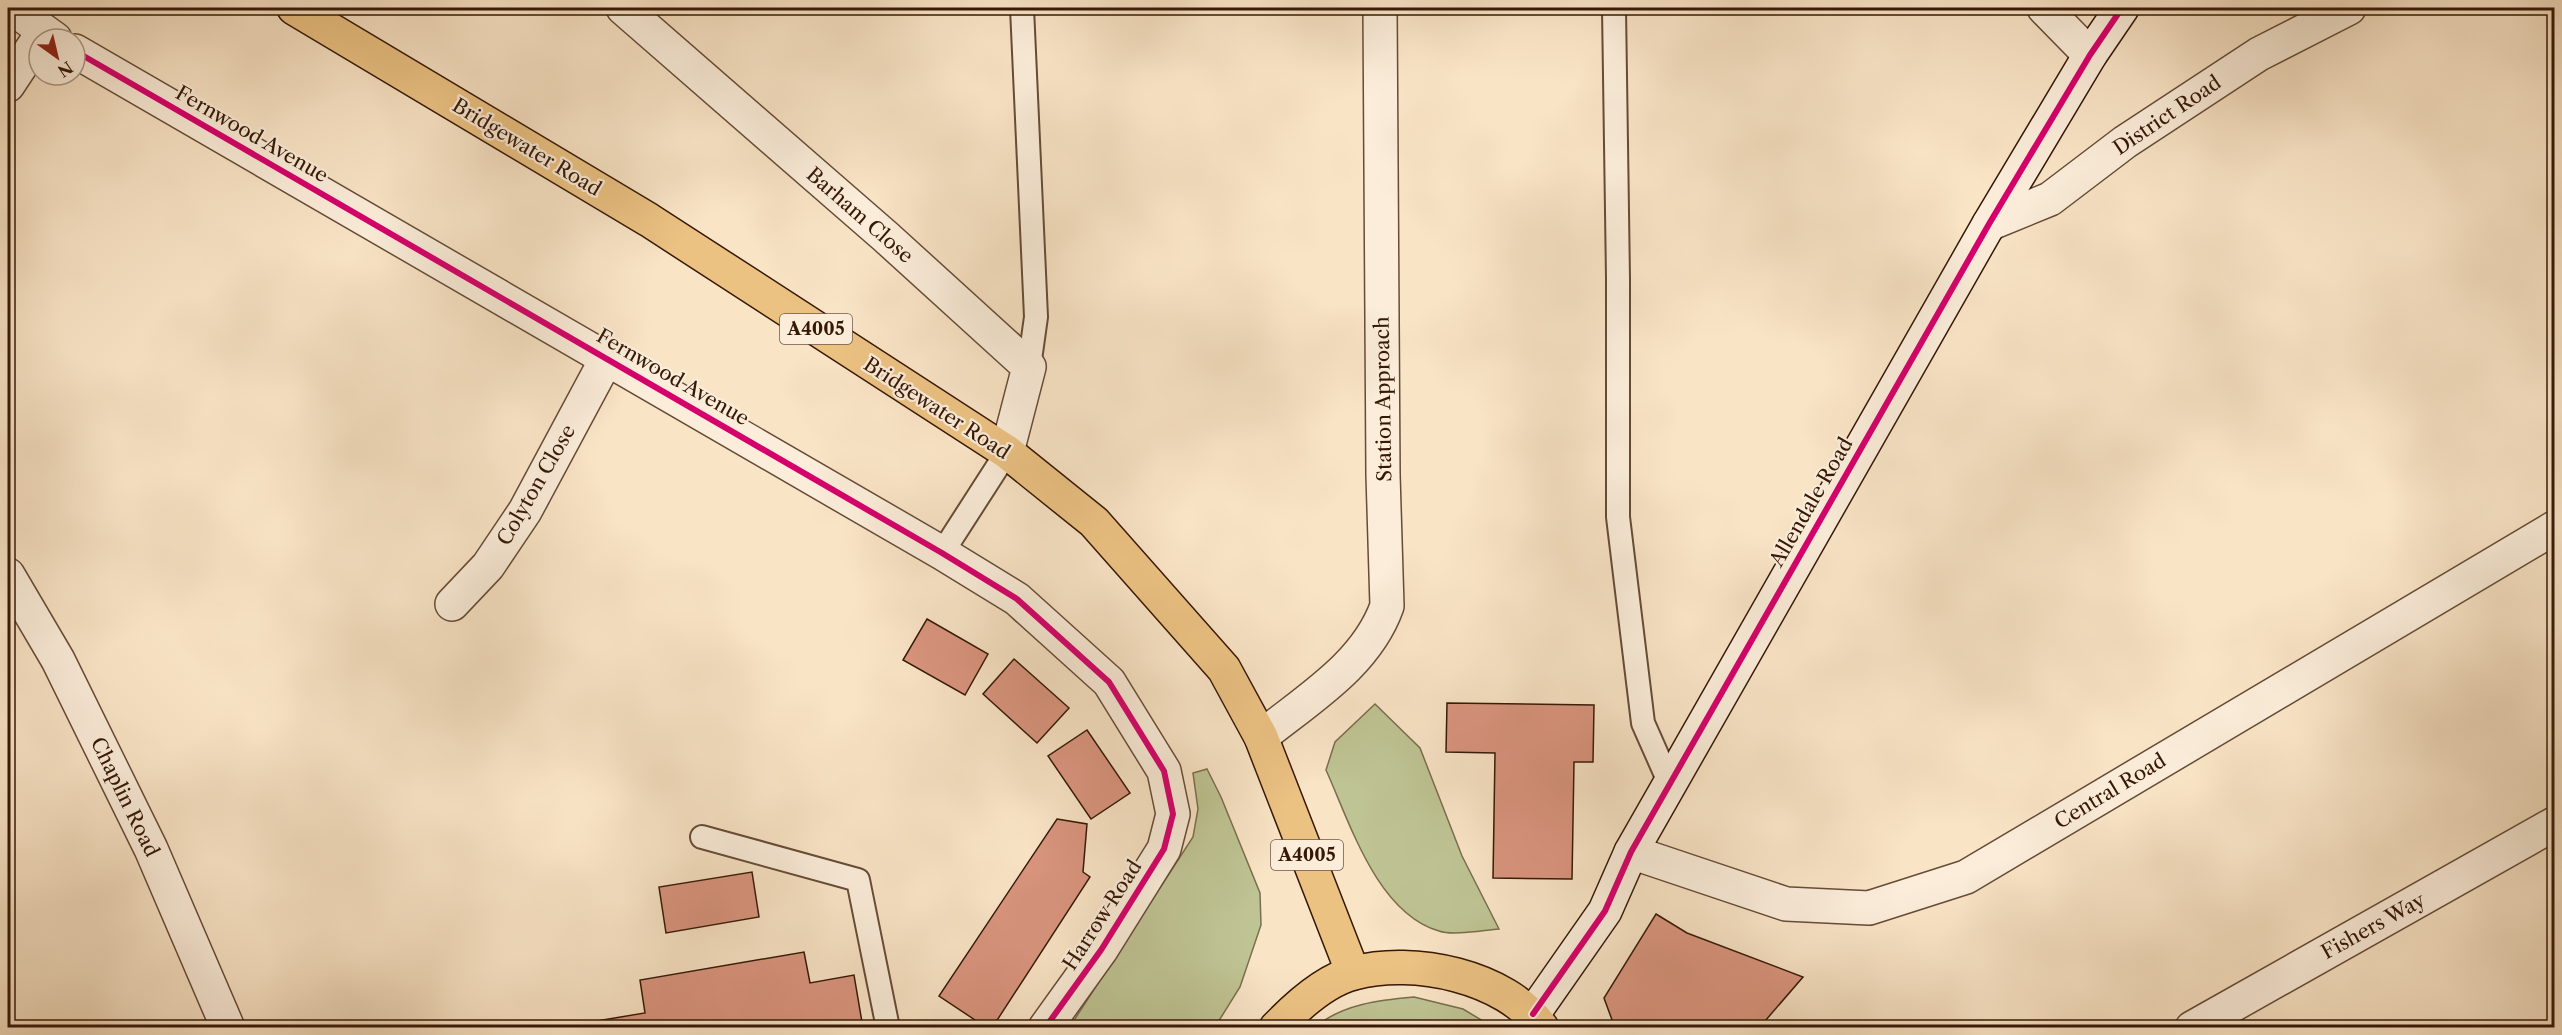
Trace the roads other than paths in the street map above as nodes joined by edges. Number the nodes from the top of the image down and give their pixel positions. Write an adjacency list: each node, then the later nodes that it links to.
1 (12, 8): 10 (street)
2 (294, 8): 18 (main road, Bridgewater Road / A4005)
3 (623, 8): 17 (street, Barham Close)
4 (1022, 8): 17 (lane)
5 (1380, 8): 23 (street, Station Approach)
6 (1614, 8): 24 (lane)
7 (2044, 8): 11 (street)
8 (2122, 8): 11 (street, Allendale Road)
9 (2349, 8): 15 (street, District Road)
10 (37, 27)
11 (2090, 55): 15 (street, Allendale Road)
12 (87, 58): 16 (street, Fernwood Avenue)
13 (27, 62): 14 (street)
14 (8, 85)
15 (1989, 224): 24 (street, Allendale Road)
16 (607, 358): 20 (street, Fernwood Avenue); 22 (street, Colyton Close)
17 (1029, 367): 18 (street)
18 (1007, 452): 20 (lane); 23 (main road, Bridgewater Road / A4005)
19 (2554, 528): 28 (street, Central Road)
20 (942, 553): 25 (street, Fernwood Avenue)
21 (8, 574): 31 (street, Chaplin Road)
22 (452, 604)
23 (1261, 737): 29 (main road, Bridgewater Road / A4005)
24 (1670, 784): 28 (street, Allendale Road)
25 (1173, 814): 33 (street, Harrow Road)
26 (2554, 824): 35 (street, Fishers Way)
27 (702, 837): 32 (lane)
28 (1631, 852): 30 (street, Allendale Road)
29 (1353, 973): 30 (main road); 34 (main road)
30 (1537, 1021)
31 (228, 1028)
32 (888, 1028)
33 (1045, 1028)
34 (1276, 1028)
35 (2192, 1028)

